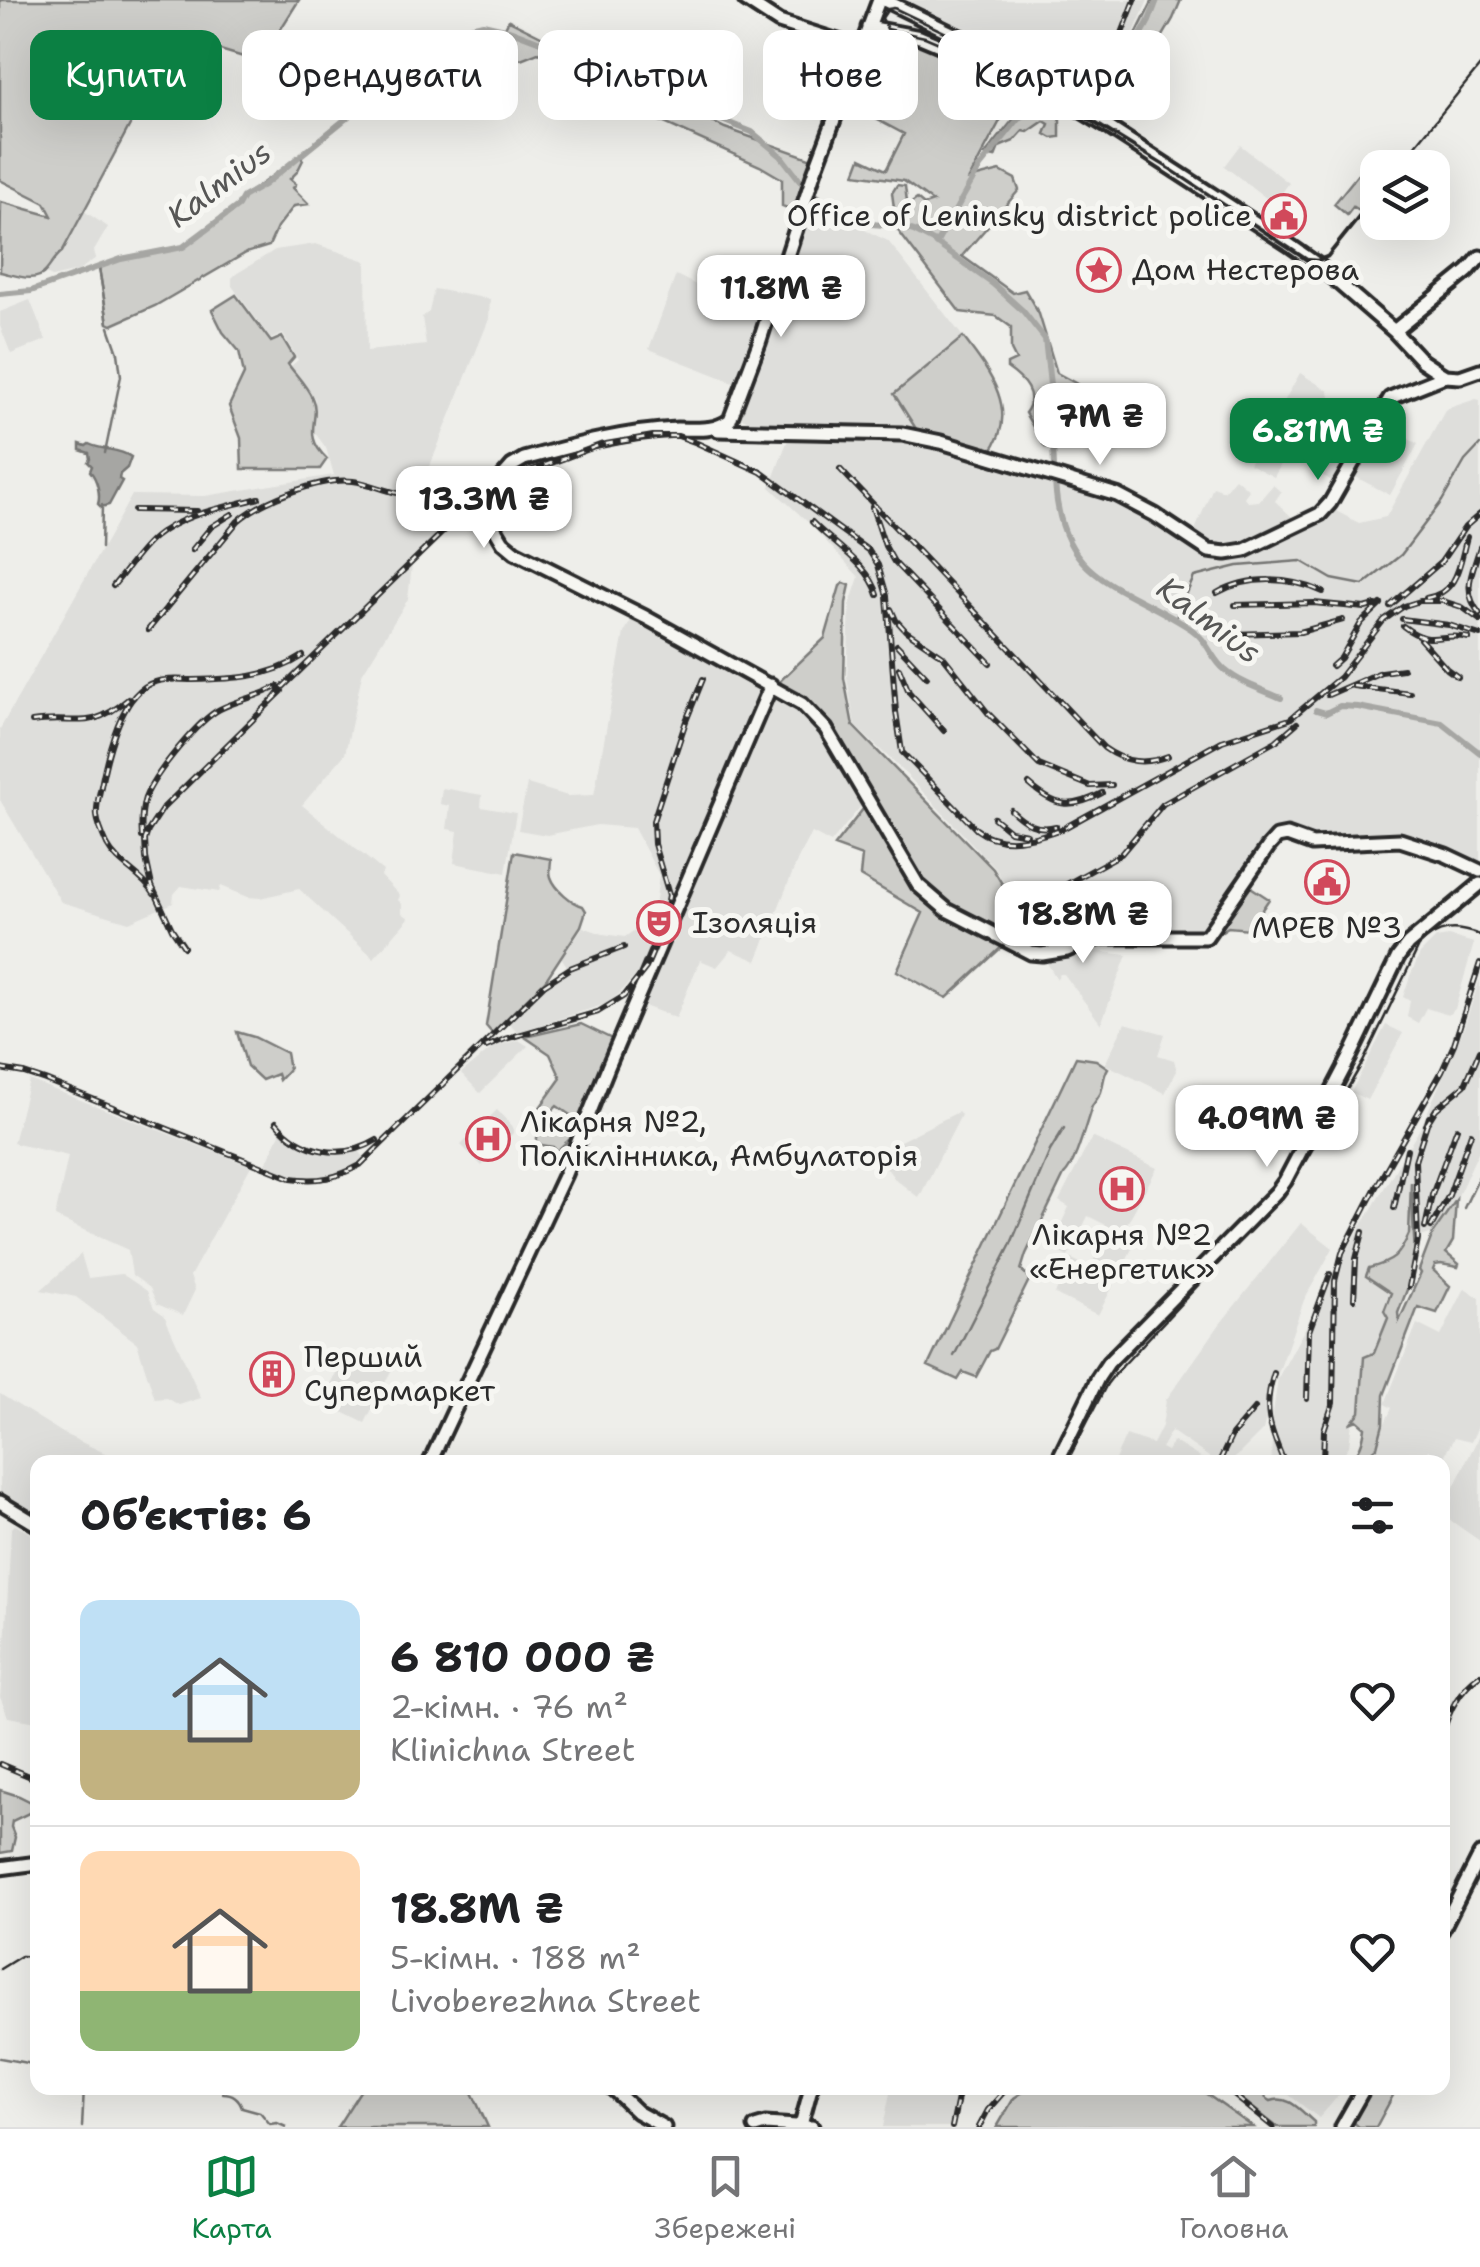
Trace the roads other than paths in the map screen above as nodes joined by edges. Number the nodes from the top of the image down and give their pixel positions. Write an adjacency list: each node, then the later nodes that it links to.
1 (746, 0): 4 (main road)
2 (881, 0): 3 (main road); 8 (main road)
3 (868, 26): 5 (main road); 8 (main road)
4 (804, 30)
5 (867, 30)
6 (834, 120): 12 (main road)
7 (1480, 257): 9 (main road)
8 (1320, 268): 9 (main road)
9 (1394, 331): 11 (main road)
10 (1480, 370): 11 (main road)
11 (1445, 376): 12 (main road)
12 (735, 422): 13 (main road)
13 (771, 686): 14 (main road); 15 (main road)
14 (1478, 877): 16 (main road)
15 (433, 1455)
16 (1060, 1455)
17 (0, 1502): 18 (main road)
18 (30, 1520)
19 (1480, 1856): 22 (main road)
20 (30, 1864): 21 (main road)
21 (0, 1868)
22 (1450, 1914)
23 (619, 2095): 27 (main road)
24 (809, 2095): 26 (main road)
25 (1360, 2095): 29 (main road)
26 (806, 2126): 28 (main road)
27 (664, 2127)
28 (755, 2127)
29 (1342, 2127)

